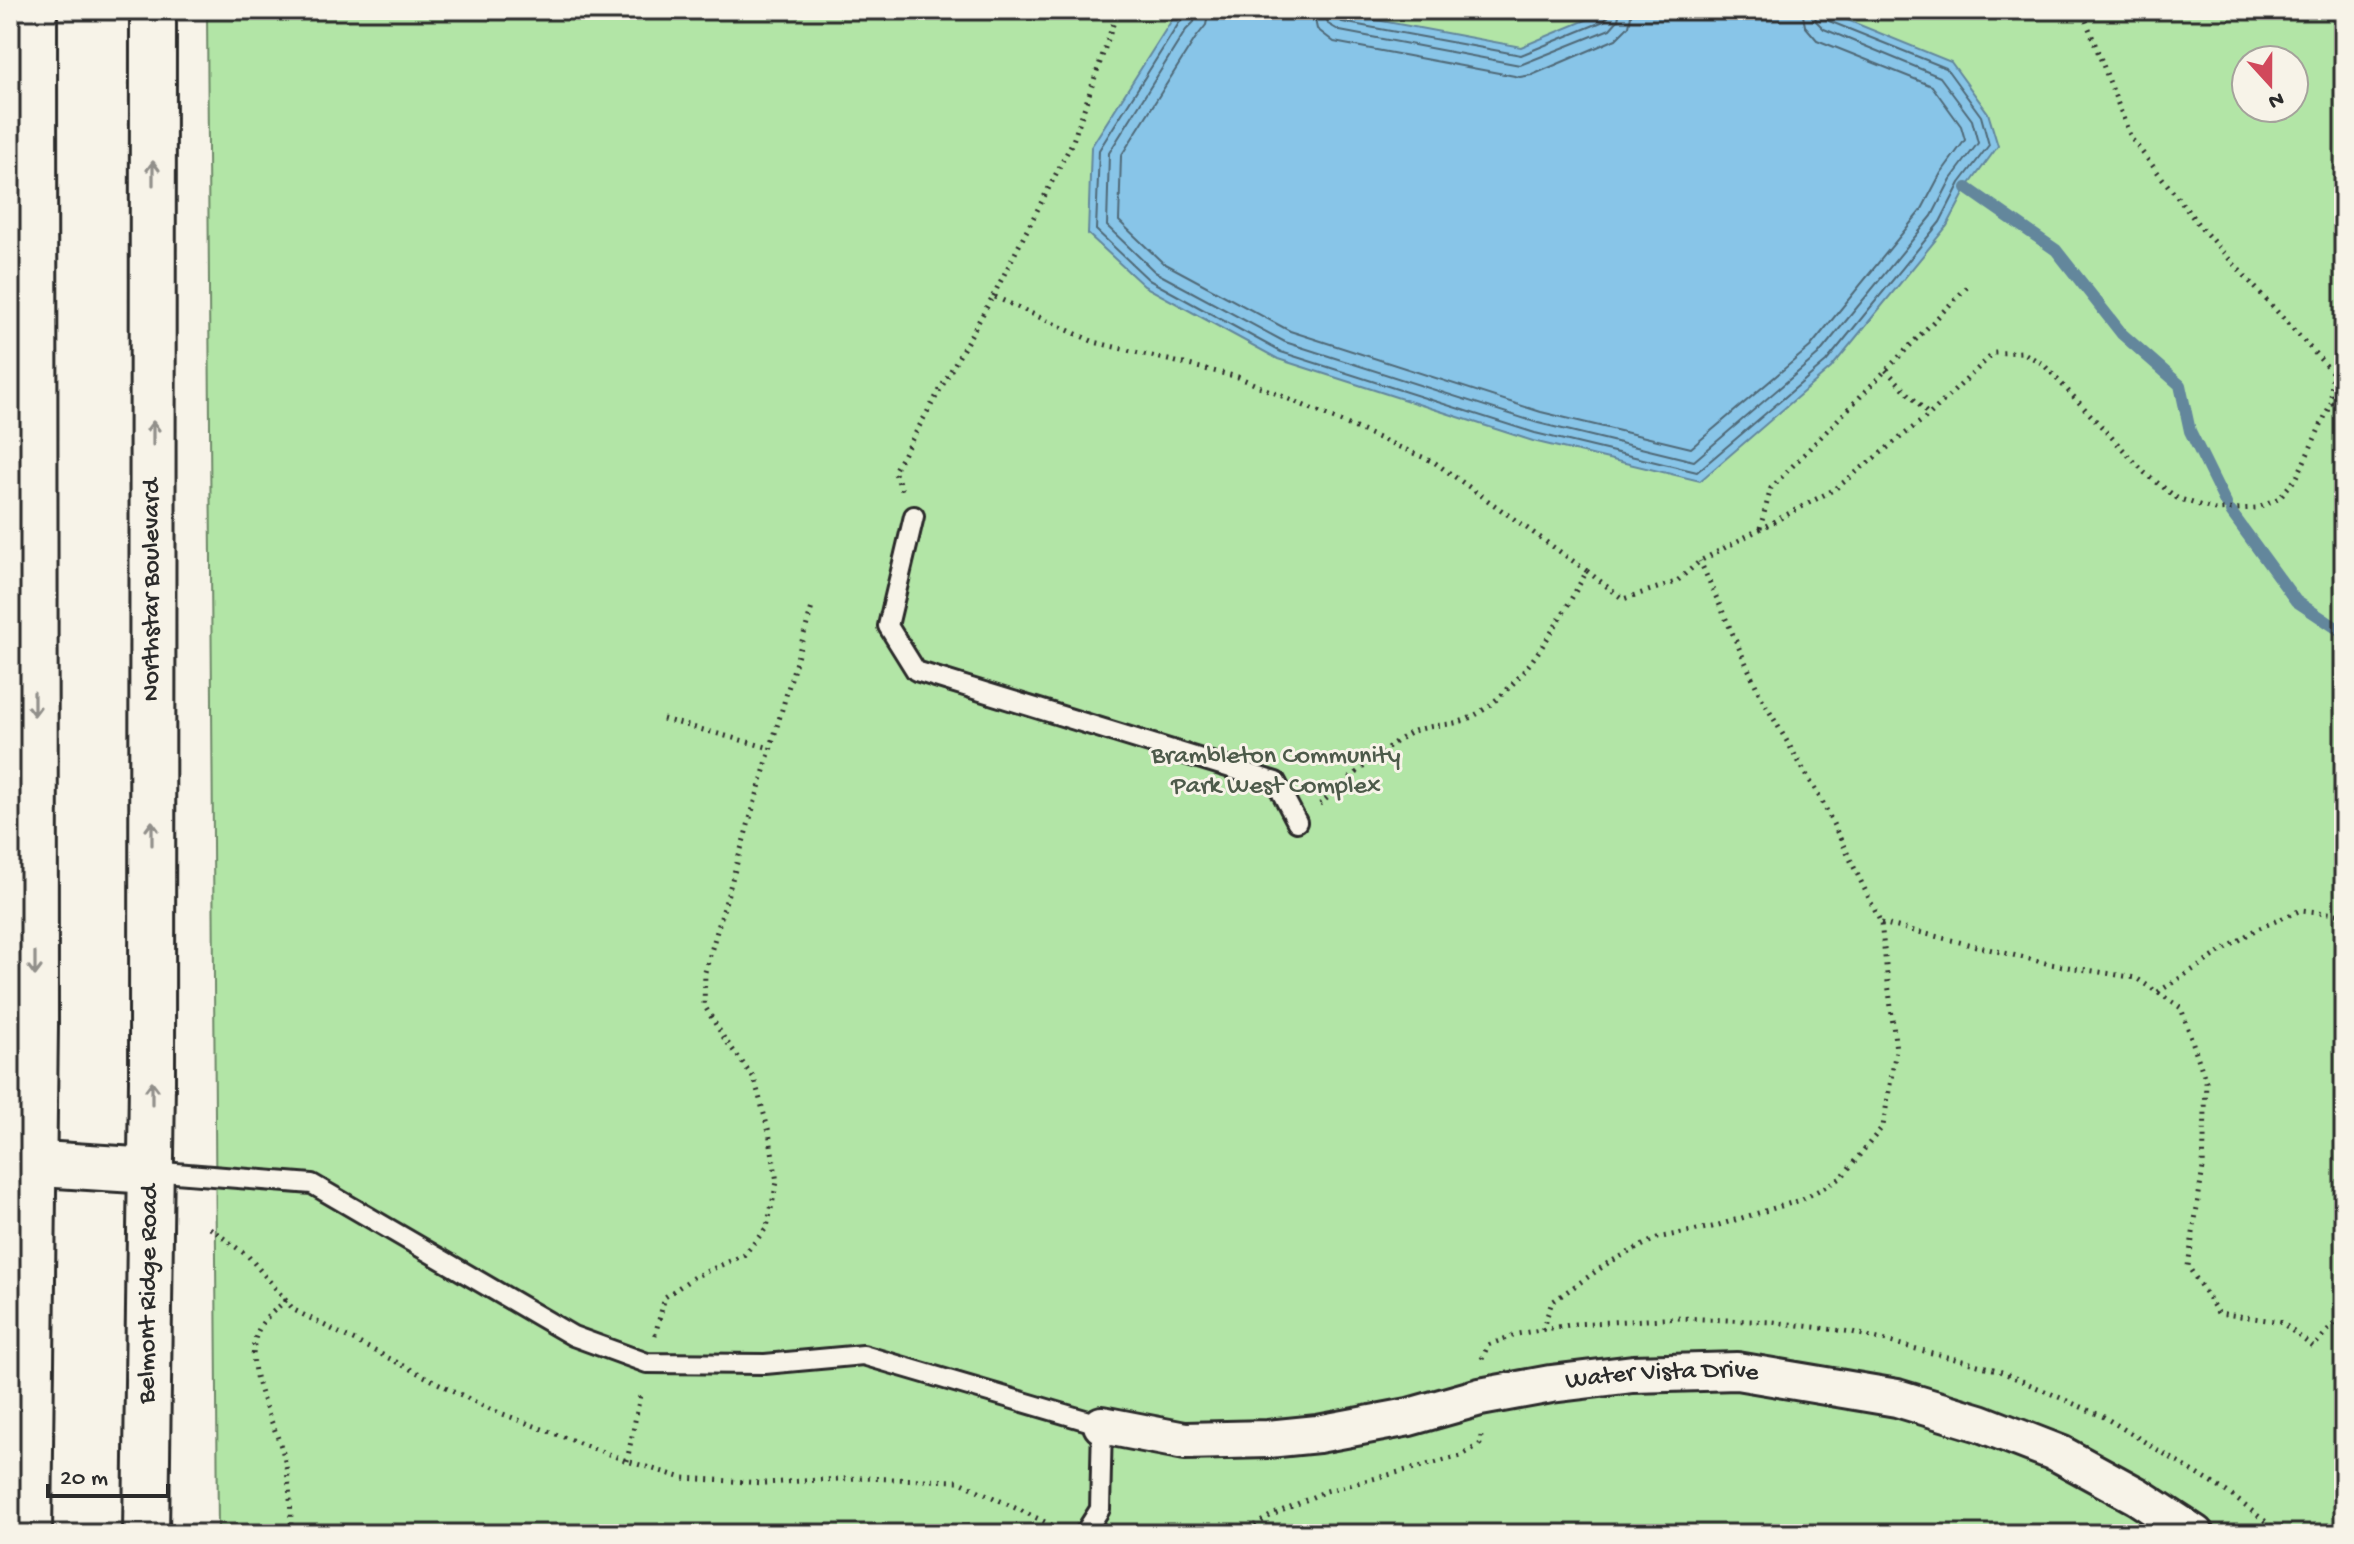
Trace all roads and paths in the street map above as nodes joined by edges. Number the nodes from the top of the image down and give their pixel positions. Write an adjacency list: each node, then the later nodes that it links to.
1 (34, 10): 22 (main road, one-way to 22)
2 (153, 10): 23 (main road, Northstar Boulevard, one-way to 2)
3 (1118, 10): 6 (path)
4 (2082, 10): 8 (path)
5 (1971, 283): 7 (path)
6 (993, 296): 11 (path); 14 (path)
7 (1886, 370): 10 (path); 12 (path)
8 (2331, 403): 9 (path); 10 (path)
9 (2344, 405)
10 (1929, 415): 12 (path)
11 (914, 516): 18 (lane)
12 (1760, 529): 13 (path)
13 (1700, 561): 14 (path); 20 (path)
14 (1587, 571): 18 (path)
15 (812, 607): 17 (path)
16 (663, 719): 17 (path)
17 (770, 748): 28 (path)
18 (1297, 822)
19 (2344, 915): 21 (path)
20 (1881, 923): 21 (path); 27 (path)
21 (2158, 992): 26 (path)
22 (22, 1163): 23 (main road, Belmont Ridge Road); 31 (main road)
23 (151, 1171): 28 (lane); 32 (main road, Belmont Ridge Road)
24 (210, 1228): 25 (path)
25 (286, 1300): 30 (path); 33 (path)
26 (2344, 1313)
27 (1542, 1330)
28 (647, 1363): 29 (lane); 30 (path)
29 (1102, 1425): 35 (lane); 36 (street, Water Vista Drive)
30 (627, 1461): 34 (path)
31 (29, 1534)
32 (146, 1534)
33 (291, 1534)
34 (1069, 1534)
35 (1084, 1534)
36 (2195, 1534)

